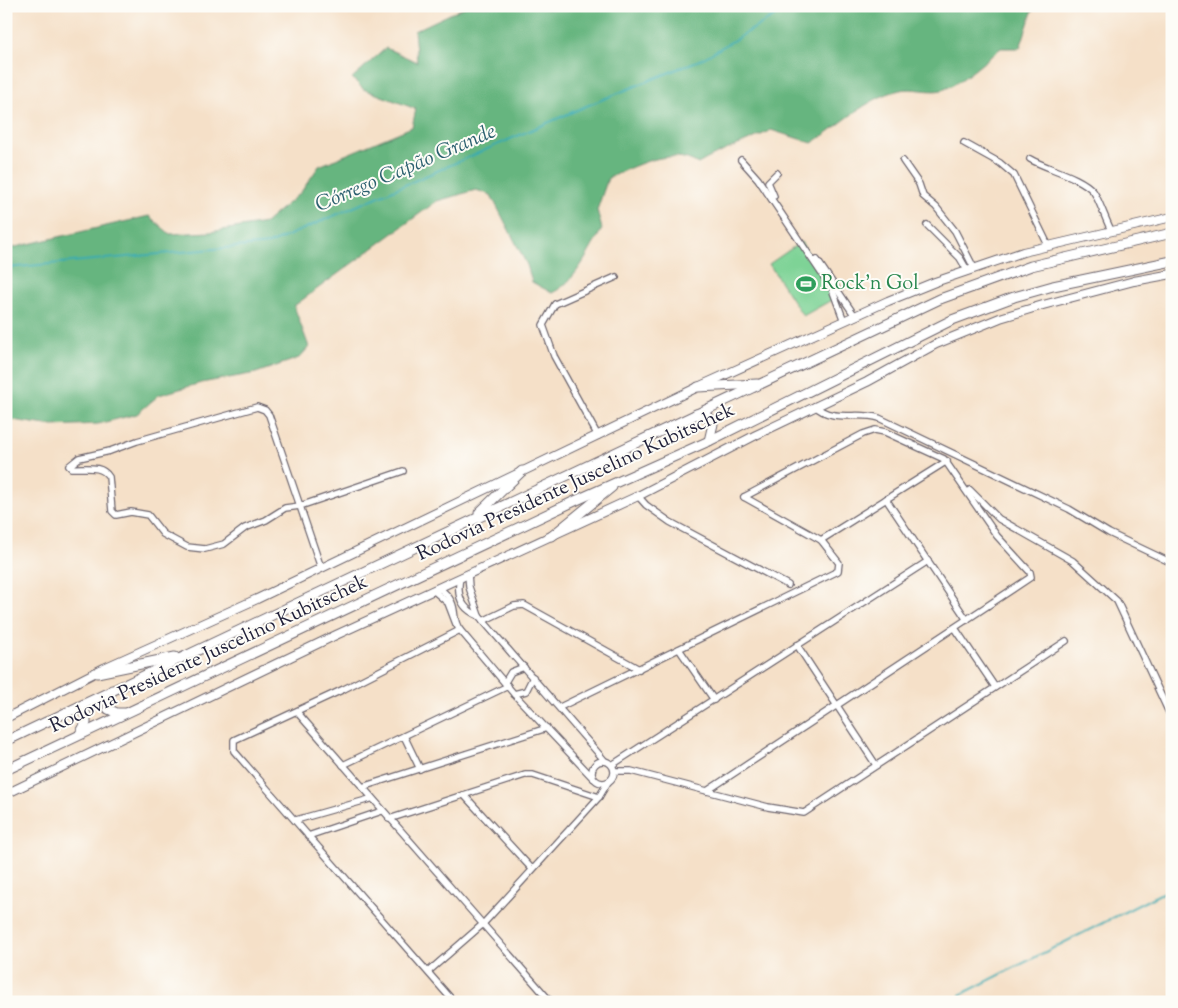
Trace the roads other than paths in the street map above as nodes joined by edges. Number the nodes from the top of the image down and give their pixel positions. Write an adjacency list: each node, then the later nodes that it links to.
1 (964, 143): 10 (street)
2 (1030, 159): 8 (street)
3 (741, 160): 16 (street)
4 (903, 161): 12 (street)
5 (777, 173): 15 (street)
6 (1172, 217): 8 (main road)
7 (927, 224): 12 (street)
8 (1111, 230): 10 (main road)
9 (1172, 233): 17 (highway, Rodovia Presidente Juscelino Kubitschek)
10 (1048, 245): 12 (main road)
11 (1172, 261): 22 (highway, Rodovia Presidente Juscelino Kubitschek)
12 (970, 269): 15 (main road)
13 (1172, 274): 19 (main road)
14 (616, 277): 21 (street)
15 (855, 316): 16 (main road)
16 (844, 321): 18 (main road)
17 (762, 384): 18 (highway); 20 (highway, Rodovia Presidente Juscelino Kubitschek)
18 (698, 387): 21 (main road)
19 (815, 406): 28 (main road); 35 (street)
20 (696, 414): 22 (highway); 31 (highway, Rodovia Presidente Juscelino Kubitschek)
21 (598, 436): 25 (main road)
22 (709, 441): 26 (highway, Rodovia Presidente Juscelino Kubitschek)
23 (946, 461): 27 (street); 29 (street); 33 (street)
24 (403, 471): 30 (street)
25 (522, 471): 31 (highway); 36 (main road)
26 (622, 480): 32 (highway); 66 (highway, Rodovia Presidente Juscelino Kubitschek)
27 (962, 482): 46 (street); 68 (street)
28 (638, 496): 32 (main road); 39 (street)
29 (886, 499): 33 (street); 34 (street)
30 (300, 506): 30 (street); 36 (street)
31 (473, 519): 52 (highway, Rodovia Presidente Juscelino Kubitschek)
32 (552, 536): 37 (main road)
33 (821, 540): 51 (street)
34 (928, 561): 46 (street); 50 (street)
35 (1172, 564)
36 (321, 568): 55 (main road)
37 (468, 574): 38 (main road); 45 (street)
38 (460, 578): 40 (main road); 41 (street)
39 (788, 585)
40 (436, 589): 42 (street); 47 (street); 83 (main road)
41 (462, 602): 42 (street); 43 (street)
42 (454, 605): 44 (street)
43 (467, 608): 44 (street); 45 (street)
44 (456, 612): 47 (street)
45 (481, 619): 53 (street); 54 (street)
46 (967, 620): 48 (street)
47 (458, 628): 57 (street); 65 (street)
48 (955, 628): 58 (street); 62 (street)
49 (1066, 641): 58 (street)
50 (798, 645): 61 (street); 62 (street)
51 (679, 649): 54 (street); 61 (street)
52 (188, 655): 55 (highway); 59 (highway, Rodovia Presidente Juscelino Kubitschek)
53 (524, 667): 56 (street); 57 (street)
54 (639, 669): 63 (street)
55 (97, 673): 67 (main road)
56 (533, 678): 60 (street); 63 (street)
57 (507, 684): 60 (street); 71 (street)
58 (995, 687): 75 (street)
59 (112, 690): 64 (highway, Rodovia Presidente Juscelino Kubitschek); 66 (highway)
60 (514, 694): 69 (street)
61 (714, 700): 76 (street)
62 (837, 705): 75 (street); 82 (street)
63 (560, 707): 73 (street)
64 (70, 710): 70 (highway); 72 (highway, Rodovia Presidente Juscelino Kubitschek)
65 (297, 712): 74 (street); 89 (street)
66 (126, 713): 70 (highway, Rodovia Presidente Juscelino Kubitschek)
67 (6, 718)
68 (1172, 719)
69 (548, 728): 77 (street); 79 (street)
70 (79, 734): 78 (highway, Rodovia Presidente Juscelino Kubitschek)
71 (404, 736): 74 (street); 77 (street)
72 (6, 741)
73 (605, 761): 76 (street); 79 (street)
74 (343, 764): 81 (street)
75 (876, 765): 82 (street)
76 (613, 768): 80 (street); 82 (street)
77 (420, 769): 81 (street)
78 (6, 770)
79 (596, 780): 80 (street); 85 (street)
80 (608, 782): 85 (street)
81 (362, 787): 86 (street)
82 (706, 790)
83 (6, 794)
84 (464, 794): 85 (street); 88 (street); 91 (street)
85 (599, 797): 91 (street)
86 (370, 799): 87 (street); 89 (street)
87 (382, 811): 88 (street); 90 (street)
88 (390, 819): 92 (street)
89 (296, 820): 90 (street)
90 (308, 836): 93 (street)
91 (532, 868): 92 (street)
92 (483, 924): 93 (street); 95 (street)
93 (429, 971): 94 (street)
94 (454, 1002)
95 (551, 1002)

